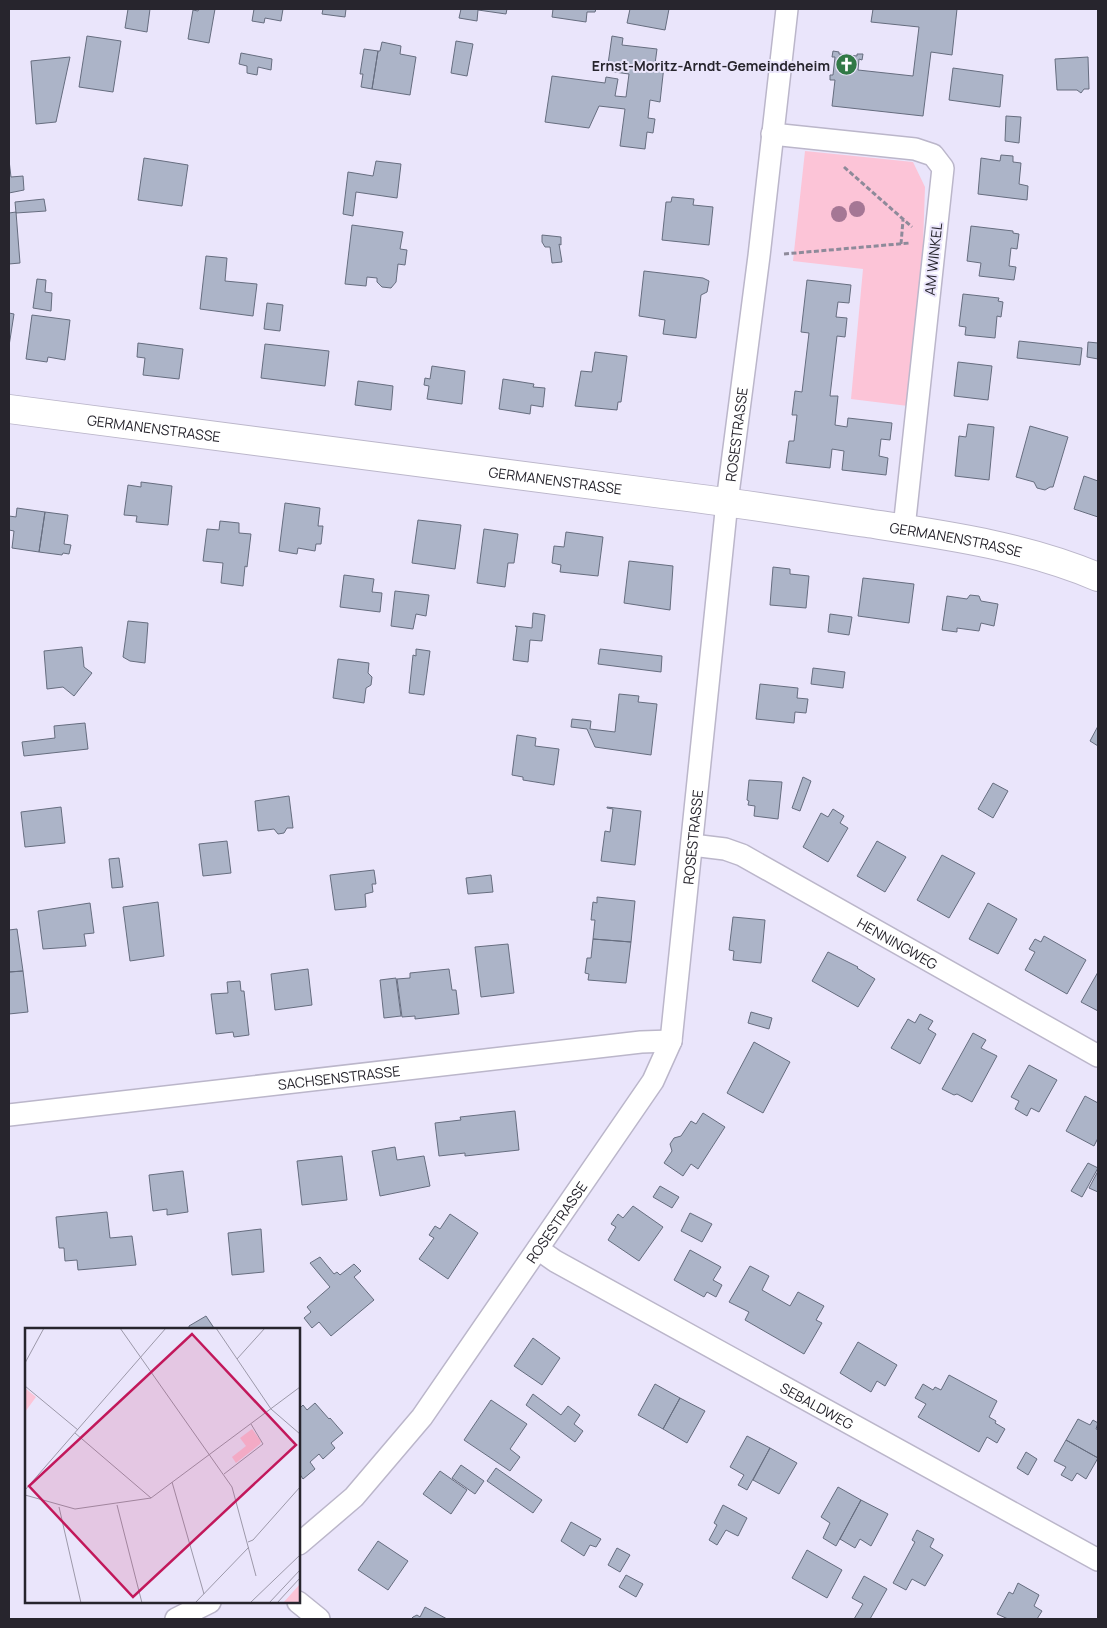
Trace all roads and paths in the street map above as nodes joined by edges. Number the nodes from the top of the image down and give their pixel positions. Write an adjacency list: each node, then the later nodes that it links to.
1 (787, 9): 2 (street, ROSESTRASSE)
2 (772, 134): 3 (street, AM WINKEL); 7 (street, ROSESTRASSE)
3 (812, 138): 4 (path); 5 (street, AM WINKEL)
4 (903, 219): 5 (path); 6 (path)
5 (932, 242): 6 (path); 10 (street, AM WINKEL)
6 (901, 244): 7 (path)
7 (759, 256): 9 (street, ROSESTRASSE)
8 (9, 409): 9 (street, GERMANENSTRASSE)
9 (727, 502): 10 (street, GERMANENSTRASSE); 12 (street, ROSESTRASSE)
10 (904, 528): 11 (street, GERMANENSTRASSE)
11 (1098, 577)
12 (692, 845): 13 (street, ROSESTRASSE); 14 (street, HENNINGWEG)
13 (671, 1041): 15 (street, SACHSENSTRASSE); 16 (street, ROSESTRASSE)
14 (1098, 1056)
15 (9, 1115)
16 (538, 1249): 17 (street, ROSESTRASSE); 18 (street, SEBALDWEG)
17 (300, 1543)
18 (1098, 1560)
19 (208, 1603): 21 (street)
20 (299, 1603): 22 (street)
21 (176, 1619)
22 (319, 1619)

